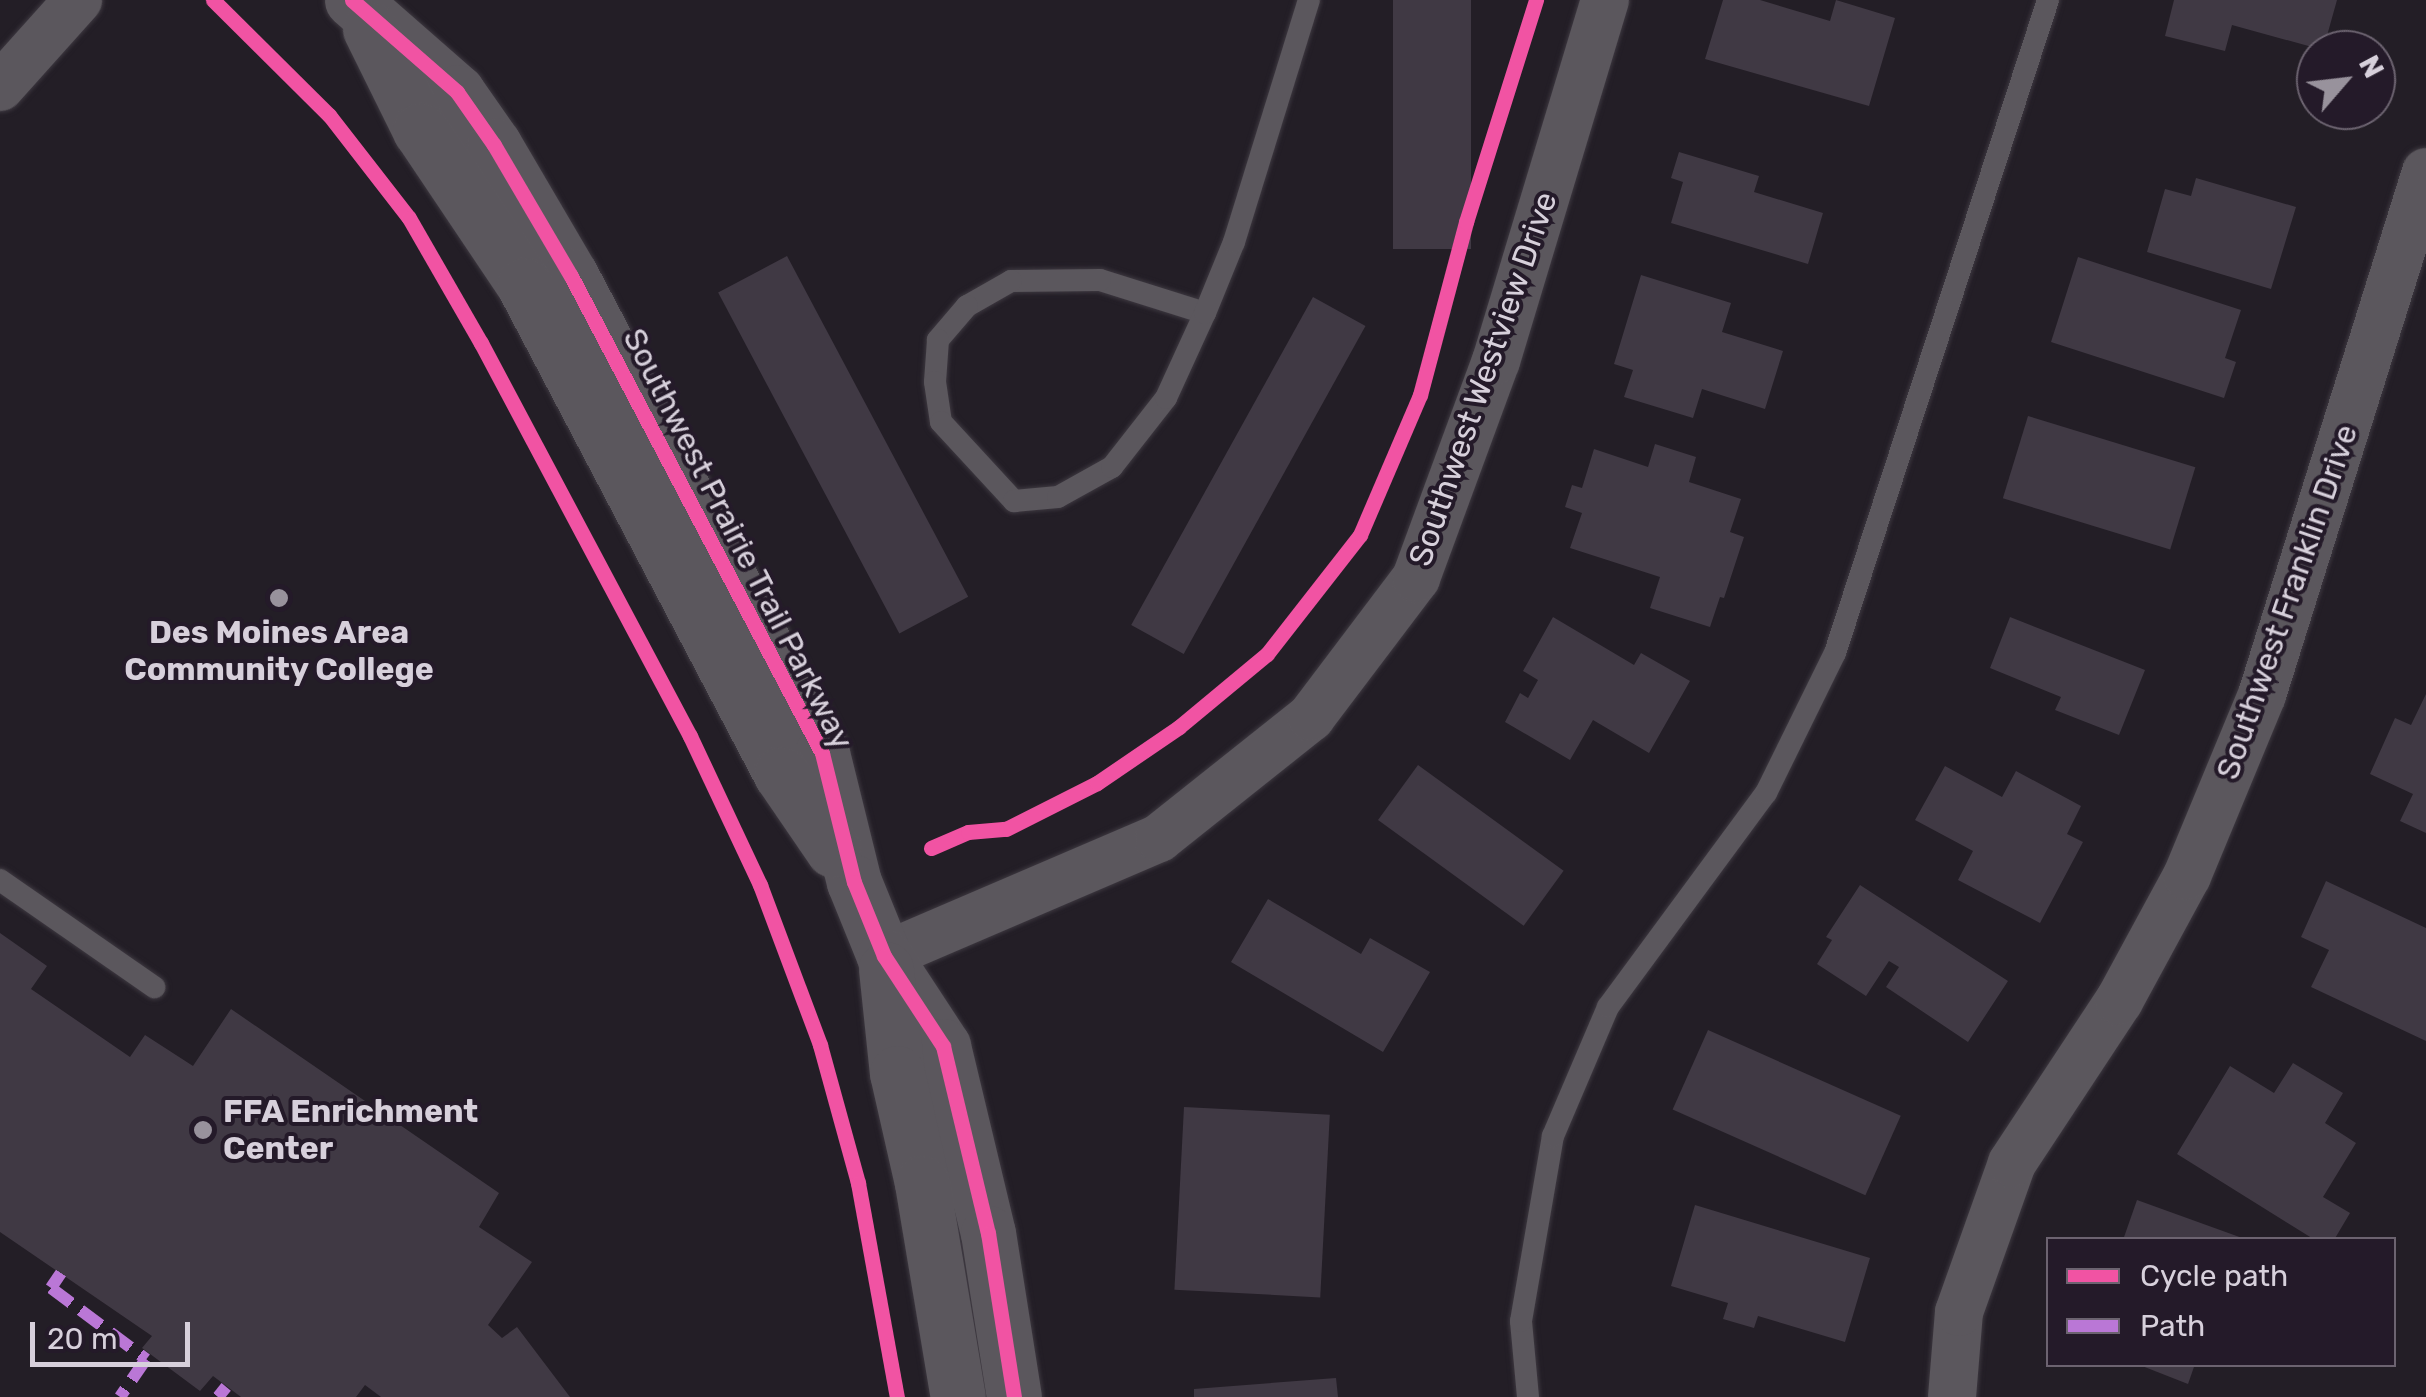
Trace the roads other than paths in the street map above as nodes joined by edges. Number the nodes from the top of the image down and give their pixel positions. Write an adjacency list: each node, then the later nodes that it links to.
1 (78, 0): 6 (street)
2 (1309, 0): 8 (lane)
3 (1605, 0): 10 (street, Southwest Westview Drive)
4 (2048, 0): 14 (lane)
5 (356, 4): 10 (street, Southwest Prairie Trail Parkway)
6 (0, 87)
7 (2426, 172): 15 (street, Southwest Franklin Drive)
8 (1205, 313): 8 (lane)
9 (0, 880): 11 (lane)
10 (884, 956): 12 (street, Southwest Prairie Trail Parkway); 13 (street, Southwest Prairie Trail Parkway)
11 (154, 987)
12 (958, 1397)
13 (1014, 1397)
14 (1528, 1397)
15 (1952, 1397)

